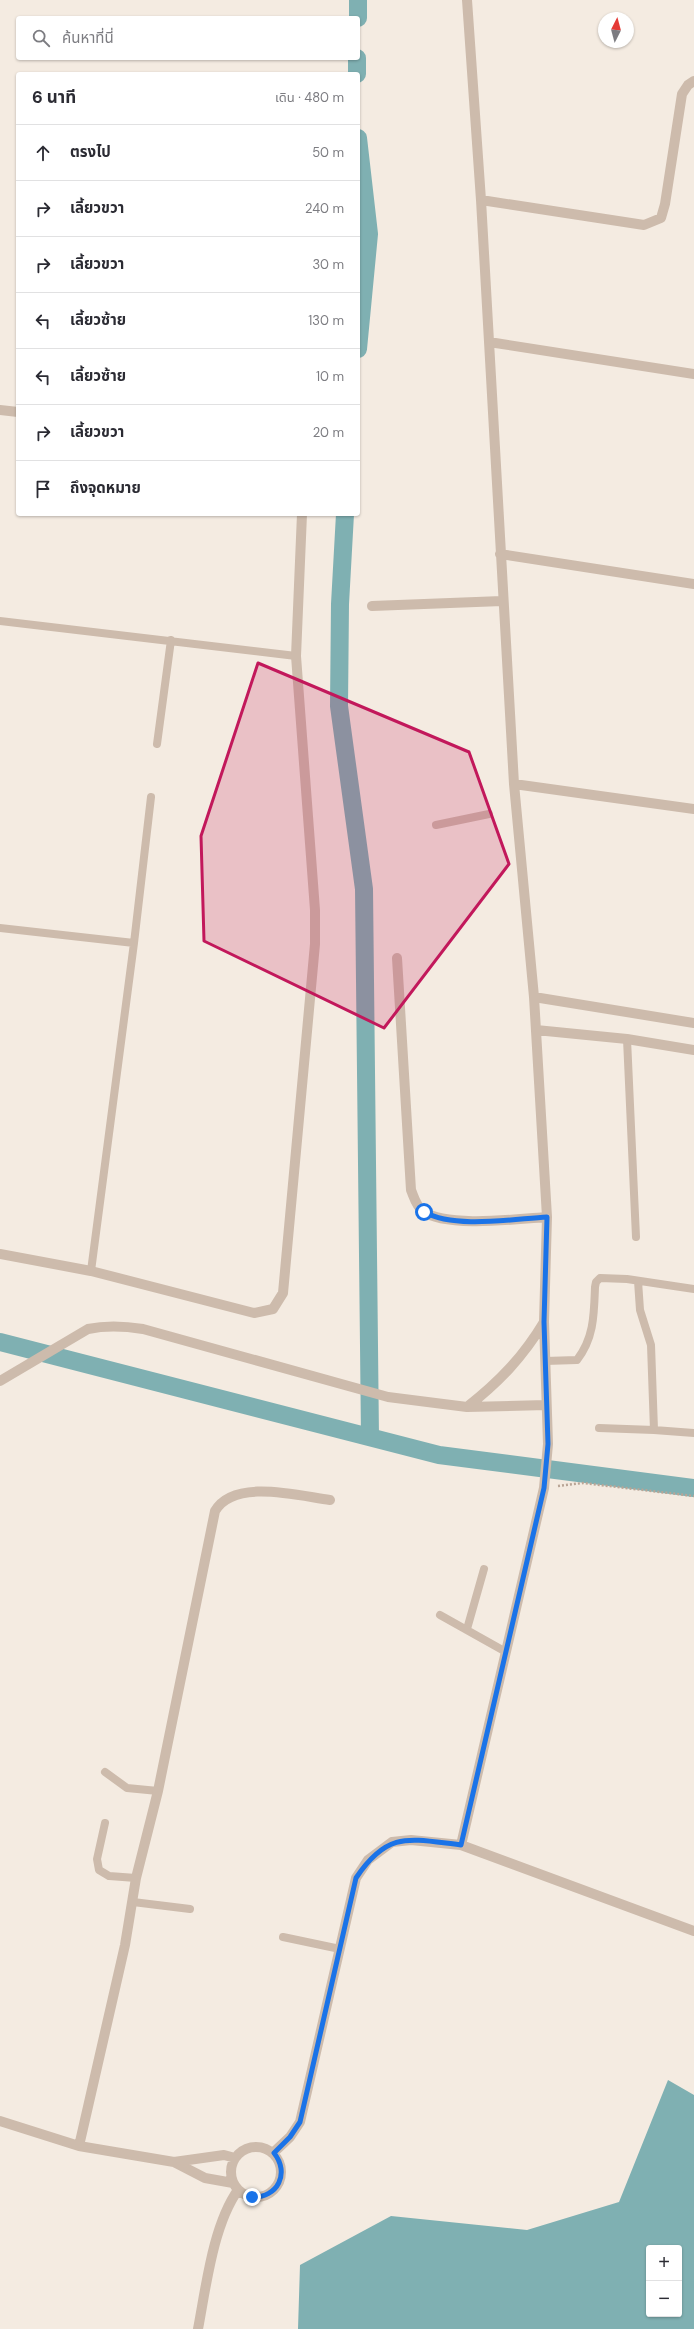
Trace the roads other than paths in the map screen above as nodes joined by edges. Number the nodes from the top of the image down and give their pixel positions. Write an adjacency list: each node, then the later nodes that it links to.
1 (467, 0): 3 (street)
2 (694, 81): 3 (street)
3 (481, 200): 4 (street)
4 (489, 342): 5 (street); 9 (street)
5 (694, 374)
6 (0, 410): 7 (street)
7 (16, 412)
8 (302, 516): 15 (street)
9 (500, 554): 10 (street); 11 (street)
10 (694, 584)
11 (502, 601): 12 (street); 17 (street)
12 (372, 606)
13 (0, 621): 14 (lane)
14 (172, 640): 15 (lane); 16 (lane)
15 (296, 656): 33 (street)
16 (157, 744)
17 (514, 784): 19 (street); 25 (street)
18 (151, 797): 23 (lane)
19 (694, 809)
20 (489, 814): 21 (lane)
21 (436, 825)
22 (0, 928): 23 (lane)
23 (134, 943): 33 (lane)
24 (396, 958): 30 (street)
25 (534, 997): 26 (street); 27 (street)
26 (694, 1023)
27 (536, 1030): 28 (street); 30 (street)
28 (627, 1039): 29 (street); 31 (lane)
29 (694, 1050)
30 (547, 1217): 36 (street)
31 (636, 1237)
32 (0, 1254): 33 (street)
33 (91, 1271)
34 (638, 1281): 35 (lane); 37 (lane); 42 (lane)
35 (694, 1289)
36 (544, 1322): 37 (street); 40 (street)
37 (545, 1361): 39 (street)
38 (0, 1381): 40 (street)
39 (546, 1405): 40 (street); 48 (street)
40 (468, 1407)
41 (599, 1428): 42 (lane)
42 (654, 1430): 43 (lane)
43 (694, 1433)
44 (330, 1500): 50 (street)
45 (484, 1569): 47 (lane)
46 (440, 1615): 47 (lane)
47 (467, 1629): 48 (lane)
48 (506, 1652): 52 (street)
49 (105, 1772): 50 (lane)
50 (158, 1791): 53 (street)
51 (105, 1823): 53 (lane)
52 (461, 1845): 56 (street); 58 (street)
53 (136, 1878): 54 (street)
54 (133, 1902): 55 (lane); 60 (street)
55 (190, 1909)
56 (694, 1930)
57 (283, 1937): 58 (lane)
58 (340, 1949): 61 (street)
59 (0, 2121): 60 (street)
60 (79, 2146): 63 (street)
61 (274, 2153): 62 (street); 64 (street)
62 (235, 2158): 63 (street); 64 (street)
63 (174, 2162): 64 (street)
64 (235, 2186): 65 (street)
65 (198, 2329)

